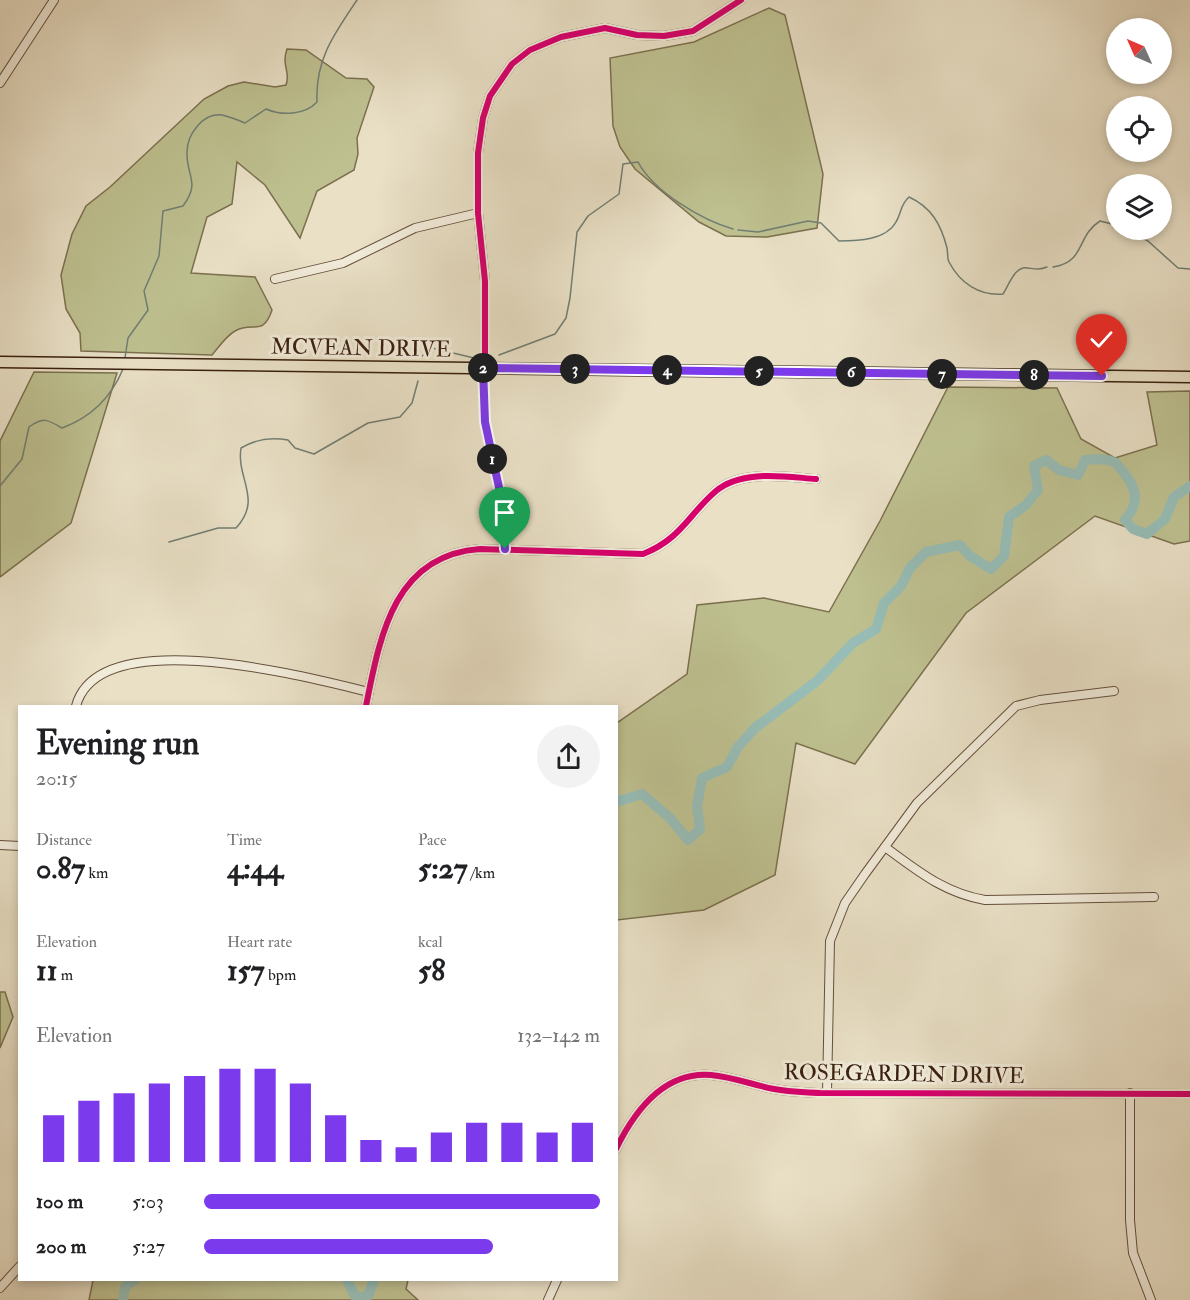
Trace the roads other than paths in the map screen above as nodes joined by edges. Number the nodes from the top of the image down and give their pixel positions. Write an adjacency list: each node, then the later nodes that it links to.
1 (54, 0): 3 (street)
2 (741, 0): 4 (street)
3 (0, 82)
4 (478, 213): 5 (street); 7 (street)
5 (275, 279)
6 (0, 362): 7 (main road, MCVEAN DRIVE)
7 (483, 368): 8 (main road, MCVEAN DRIVE); 10 (street)
8 (1190, 377)
9 (816, 479): 10 (street)
10 (505, 549): 12 (street)
11 (1114, 691): 17 (street)
12 (369, 692): 13 (street); 14 (street)
13 (77, 705)
14 (366, 705)
15 (0, 845): 16 (street)
16 (18, 846)
17 (885, 846): 18 (street); 19 (street)
18 (1154, 897)
19 (827, 1093): 20 (street, ROSEGARDEN DRIVE); 22 (street, ROSEGARDEN DRIVE)
20 (1131, 1093): 21 (street, ROSEGARDEN DRIVE); 27 (street)
21 (1190, 1094)
22 (618, 1145)
23 (18, 1268): 25 (street)
24 (557, 1281): 26 (street)
25 (0, 1288)
26 (548, 1300)
27 (1151, 1300)

